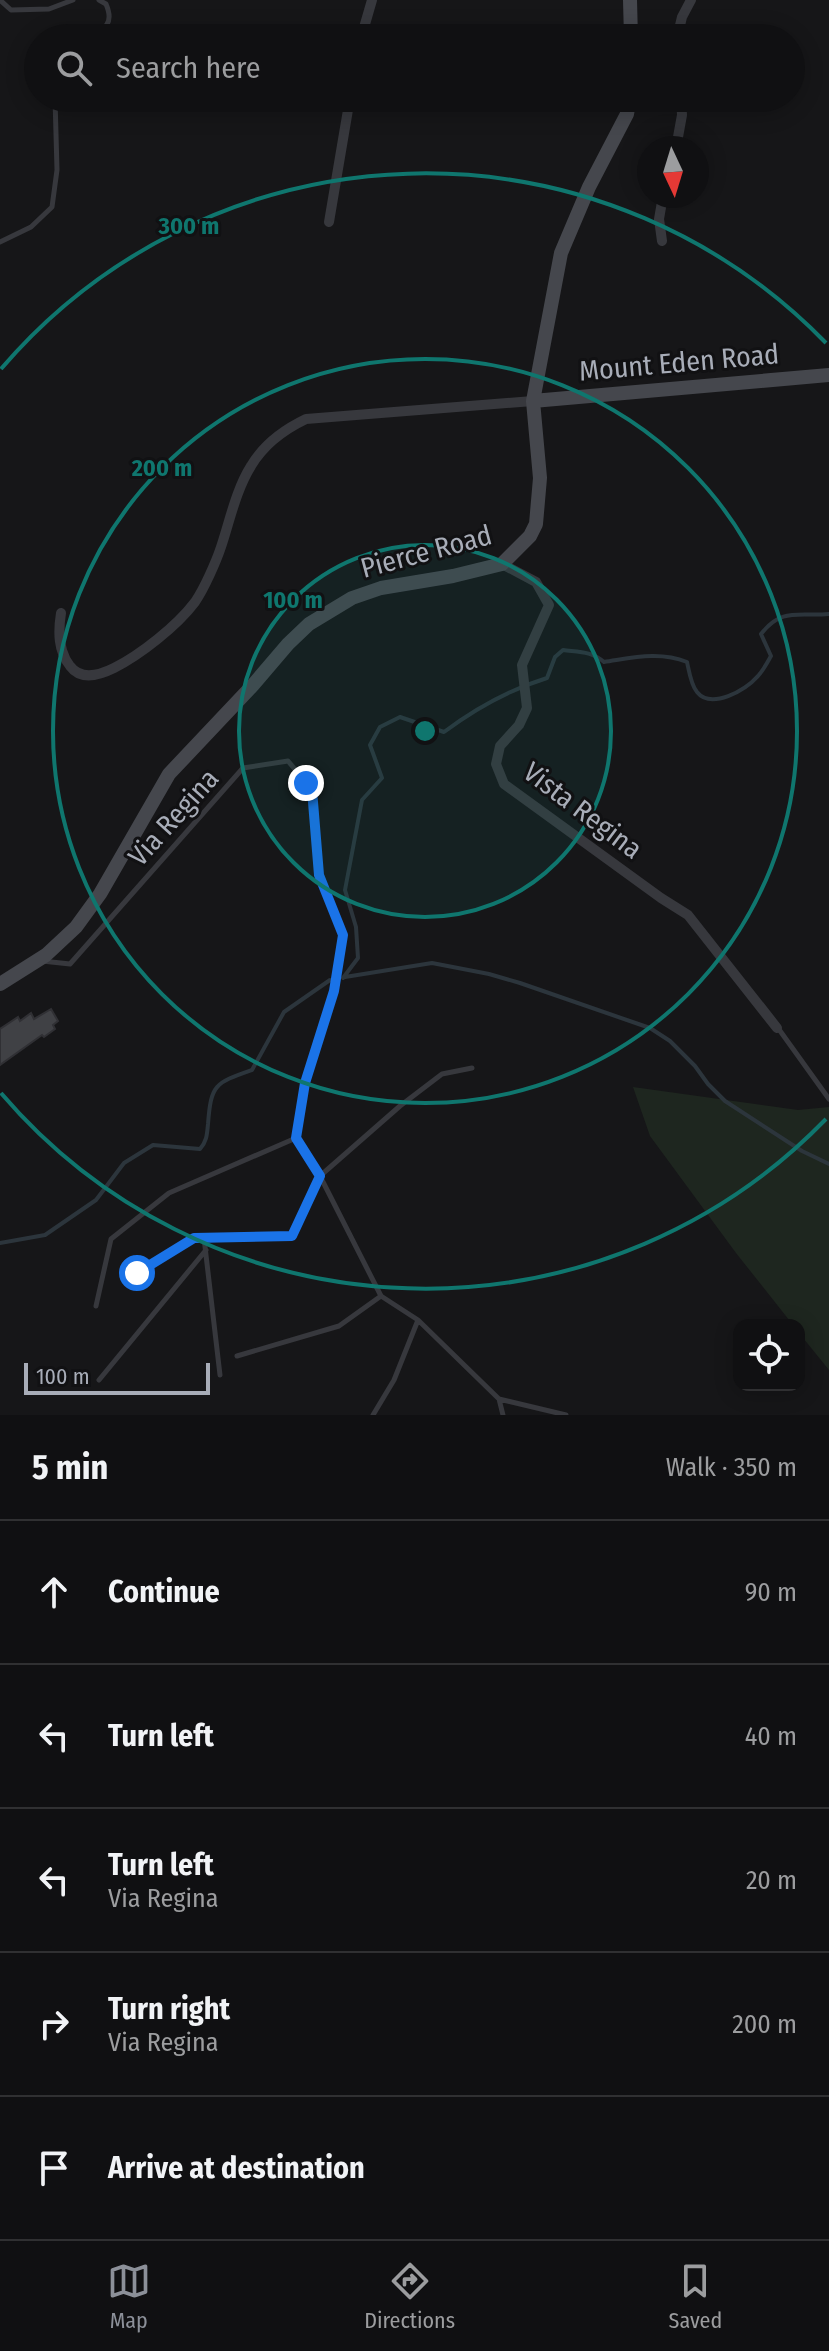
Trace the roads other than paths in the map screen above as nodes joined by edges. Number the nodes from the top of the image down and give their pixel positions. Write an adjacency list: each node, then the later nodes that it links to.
1 (0, 0): 2 (lane)
2 (73, 0)
3 (99, 0): 7 (lane)
4 (372, 0): 8 (street)
5 (630, 0): 9 (street)
6 (691, 0): 10 (street)
7 (107, 24)
8 (365, 24)
9 (631, 24)
10 (680, 24)
11 (55, 112): 19 (lane)
12 (348, 112): 17 (street)
13 (627, 112): 21 (street, Pierce Road)
14 (682, 112): 15 (street)
15 (678, 136)
16 (661, 208): 18 (street)
17 (329, 222)
18 (662, 241)
19 (0, 242)
20 (829, 375): 21 (street, Mount Eden Road)
21 (533, 401): 22 (street, Pierce Road); 23 (street)
22 (502, 564): 24 (street, Pierce Road); 26 (street, Vista Regina)
23 (61, 613)
24 (37, 961): 25 (street, Pierce Road); 29 (lane, Via Regina)
25 (0, 984)
26 (777, 1028): 28 (lane)
27 (472, 1068): 30 (lane)
28 (829, 1099)
29 (296, 1138): 30 (lane); 35 (lane)
30 (320, 1176): 31 (lane); 34 (lane)
31 (204, 1238): 32 (lane); 33 (lane)
32 (206, 1250): 38 (lane); 39 (lane)
33 (137, 1273)
34 (381, 1296): 36 (lane); 37 (lane)
35 (96, 1306)
36 (418, 1320): 40 (lane); 41 (lane)
37 (237, 1356)
38 (220, 1375)
39 (99, 1380)
40 (499, 1399): 42 (lane); 43 (lane)
41 (373, 1415)
42 (503, 1415)
43 (566, 1415)

